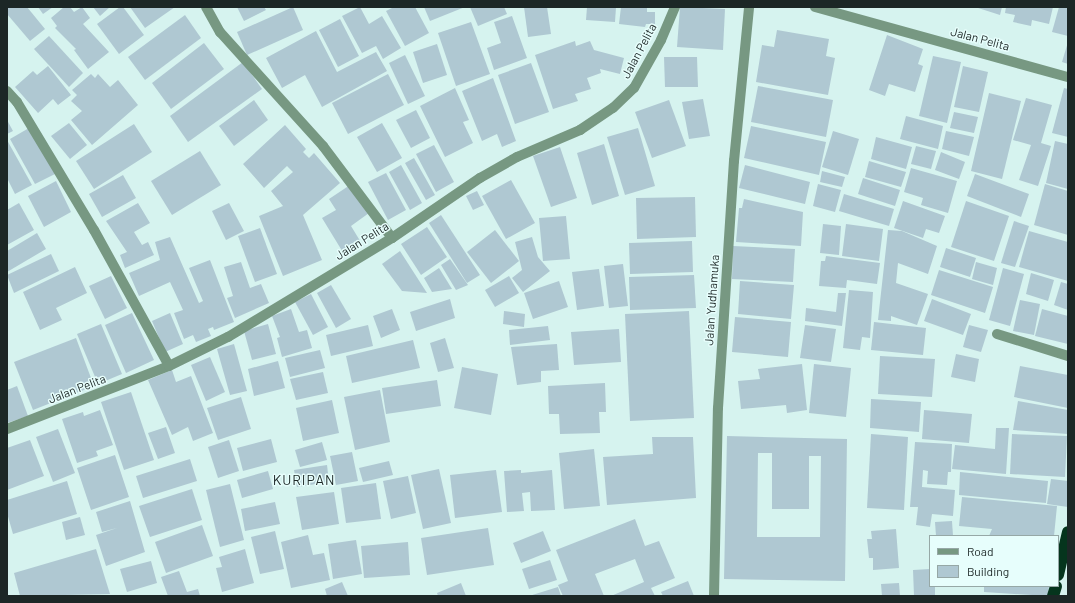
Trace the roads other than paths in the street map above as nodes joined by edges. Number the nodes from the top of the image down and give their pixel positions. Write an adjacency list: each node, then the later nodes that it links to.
1 (206, 7): 7 (street)
2 (675, 7): 7 (street, Jalan Pelita)
3 (749, 7): 14 (street, Jalan Yudhamuka)
4 (815, 7): 5 (street, Jalan Pelita)
5 (1068, 77)
6 (7, 91): 10 (street)
7 (392, 238): 10 (street, Jalan Pelita)
8 (997, 334): 9 (street)
9 (1068, 356)
10 (169, 366): 11 (street, Jalan Pelita)
11 (7, 429)
12 (1068, 532): 13 (highway)
13 (1059, 571)
14 (714, 596)

